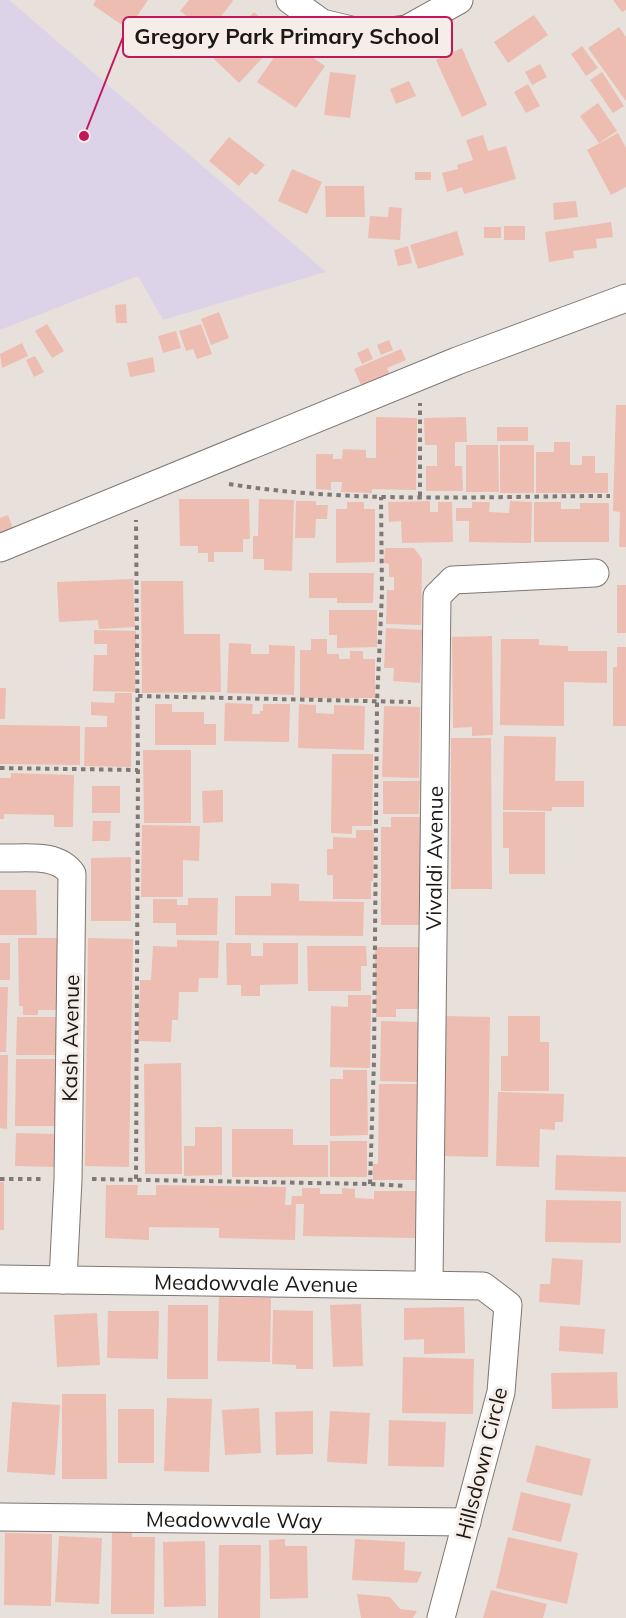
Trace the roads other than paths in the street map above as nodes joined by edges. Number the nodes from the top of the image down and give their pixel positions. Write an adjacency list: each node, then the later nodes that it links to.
1 (290, 0): 2 (street)
2 (459, 0)
3 (626, 298): 4 (street)
4 (0, 548)
5 (595, 573): 9 (street, Vivaldi Avenue)
6 (0, 858): 8 (street, Kash Avenue)
7 (0, 1279): 8 (street, Meadowvale Avenue)
8 (63, 1280): 9 (street, Meadowvale Avenue)
9 (429, 1284): 10 (street, Meadowvale Avenue)
10 (507, 1305): 12 (street, Hillsdown Circle)
11 (0, 1517): 12 (street, Meadowvale Way)
12 (467, 1522): 13 (street, Hillsdown Circle)
13 (441, 1618)

